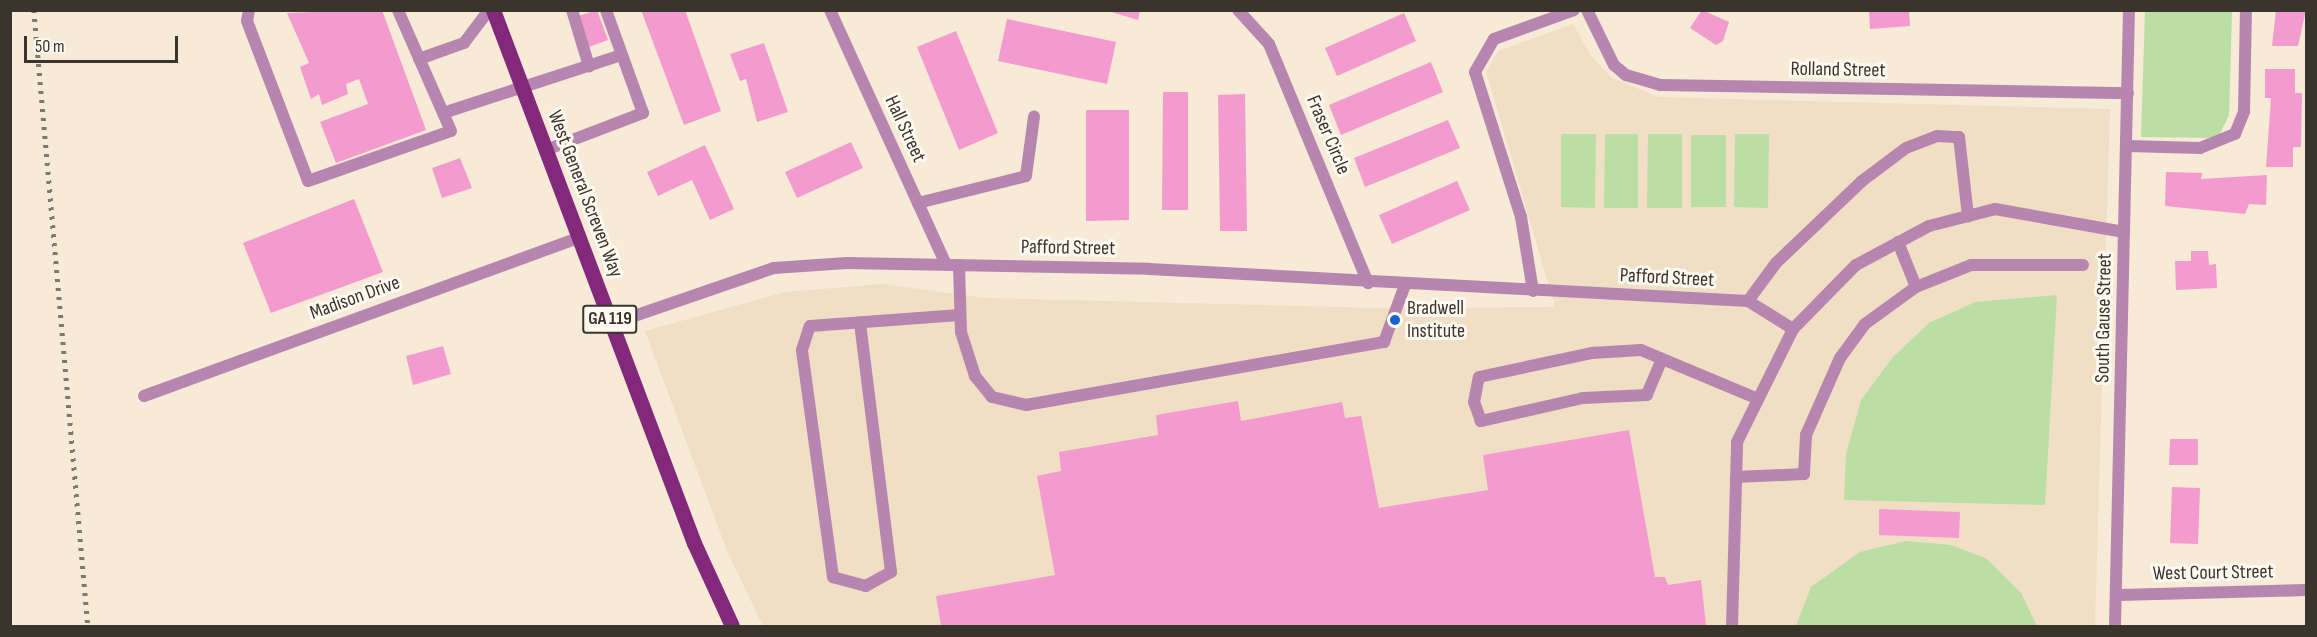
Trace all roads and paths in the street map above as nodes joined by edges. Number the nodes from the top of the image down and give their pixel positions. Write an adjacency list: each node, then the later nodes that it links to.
1 (249, 10): 17 (street)
2 (398, 10): 13 (street)
3 (491, 10): 13 (street); 15 (main road, West General Screven Way / GA 119)
4 (572, 10): 14 (street)
5 (606, 10): 12 (street)
6 (830, 10): 21 (street, Hall Street)
7 (1238, 10): 28 (street, Fraser Circle)
8 (1575, 10): 31 (street)
9 (1587, 10): 16 (street, Rolland Street)
10 (2129, 10): 16 (street, South Gause Street)
11 (2246, 10): 19 (street)
12 (622, 55): 14 (street); 20 (street)
13 (419, 58): 17 (street)
14 (590, 66): 15 (street)
15 (524, 91): 17 (street); 20 (main road, West General Screven Way / GA 119)
16 (2128, 93): 19 (street, South Gause Street)
17 (443, 113)
18 (1034, 117): 21 (street)
19 (2127, 146): 23 (street, South Gause Street)
20 (546, 150): 24 (main road, West General Screven Way / GA 119)
21 (918, 203): 26 (street, Hall Street)
22 (1968, 216): 23 (street); 25 (street); 32 (street)
23 (2124, 232): 42 (street, South Gause Street)
24 (580, 237): 35 (main road, West General Screven Way / GA 119); 38 (street, Madison Drive)
25 (1898, 242): 30 (street); 36 (street)
26 (952, 265): 28 (street, Pafford Street); 33 (street); 35 (street, Pafford Street)
27 (2083, 265): 30 (street)
28 (1368, 283): 29 (street, Pafford Street)
29 (1405, 285): 31 (street, Pafford Street); 33 (street)
30 (1916, 287): 40 (street)
31 (1533, 291): 32 (street, Pafford Street)
32 (1748, 301): 36 (street, Pafford Street)
33 (960, 315): 34 (street)
34 (860, 323): 34 (street)
35 (611, 324): 43 (main road, West General Screven Way / GA 119)
36 (1793, 329): 39 (street)
37 (1662, 359): 37 (street); 39 (street)
38 (144, 396)
39 (1758, 399): 40 (street)
40 (1736, 477): 44 (street)
41 (2307, 590): 42 (street, West Court Street)
42 (2120, 595): 45 (street, South Gause Street)
43 (732, 627)
44 (1732, 627)
45 (2115, 627)

